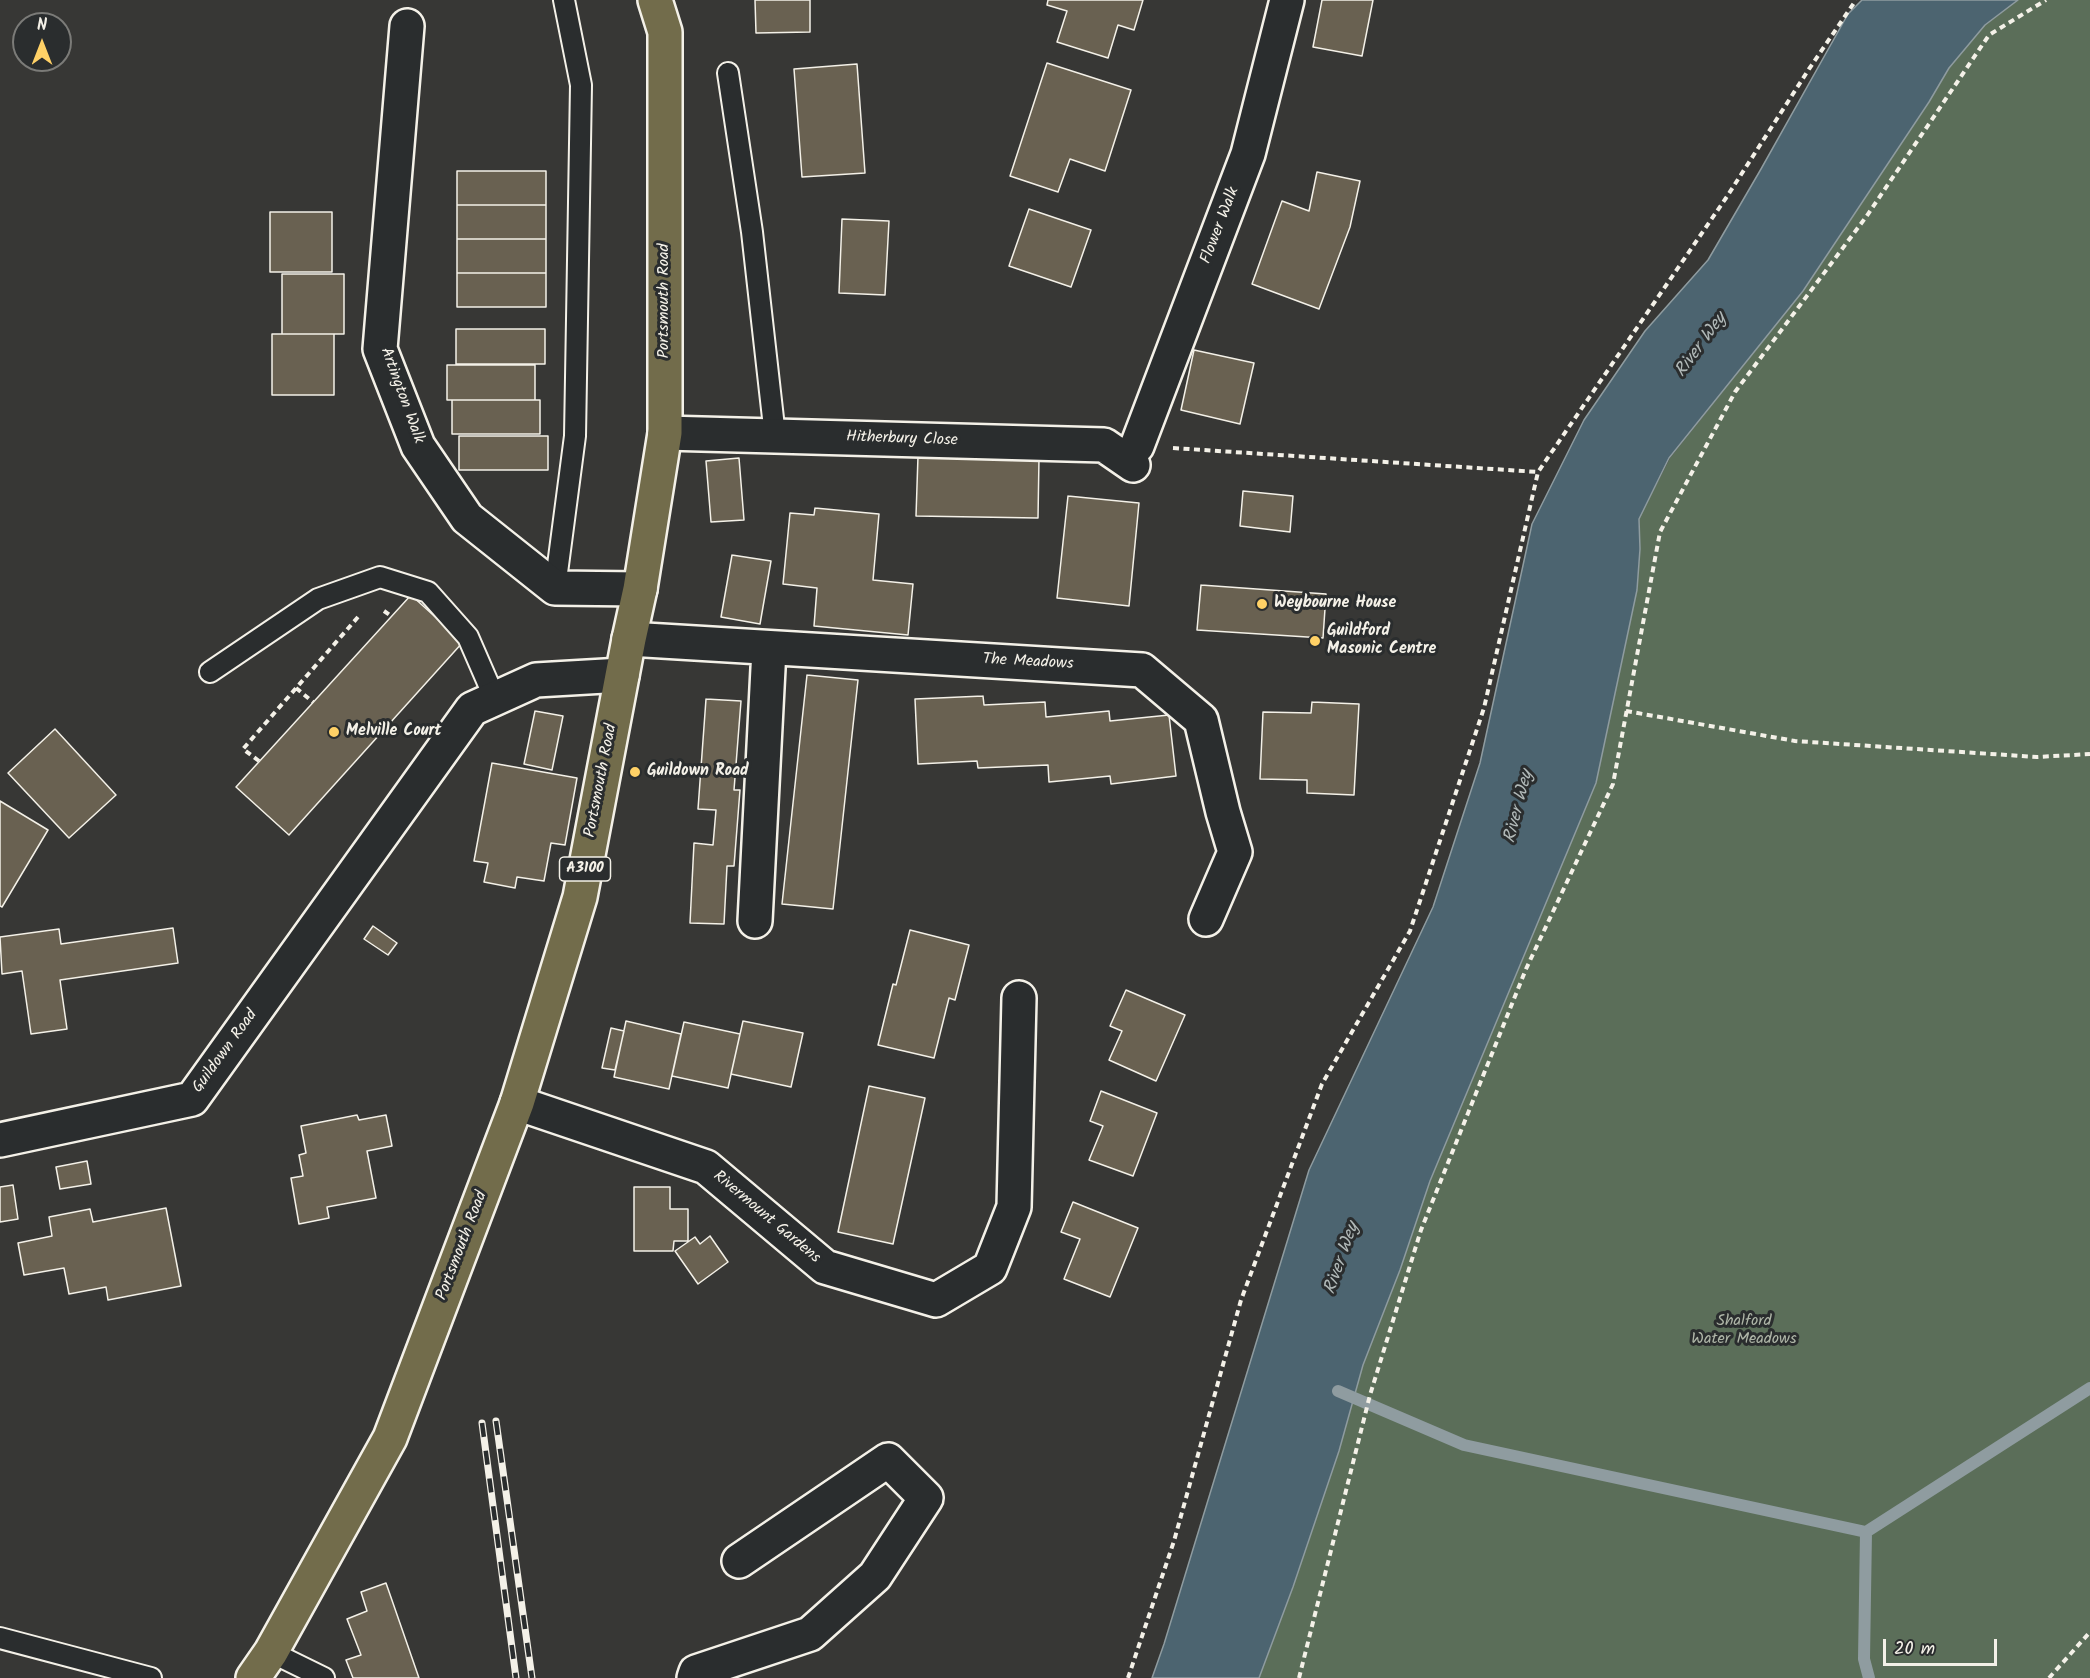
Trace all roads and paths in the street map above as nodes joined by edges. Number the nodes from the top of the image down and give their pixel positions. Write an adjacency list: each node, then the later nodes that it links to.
1 (564, 0): 13 (lane)
2 (655, 0): 8 (main road, Portsmouth Road / A3100)
3 (1287, 0): 10 (street, Flower Walk)
4 (1856, 0): 11 (path)
5 (2046, 0): 22 (path)
6 (406, 27): 13 (street, Artington Walk)
7 (728, 73): 9 (lane)
8 (665, 433): 9 (street, Hitherbury Close); 14 (main road, Portsmouth Road / A3100)
9 (775, 436): 10 (street, Hitherbury Close)
10 (1135, 456): 11 (path)
11 (1538, 472): 38 (path)
12 (390, 580): 17 (lane); 19 (path); 20 (lane)
13 (555, 588): 14 (street)
14 (640, 589): 15 (main road, Portsmouth Road / A3100)
15 (628, 639): 16 (street, The Meadows); 18 (main road, Portsmouth Road / A3100)
16 (769, 649): 25 (street, The Meadows); 26 (street)
17 (210, 672)
18 (622, 675): 20 (street, Guildown Road); 28 (main road, Portsmouth Road / A3100)
19 (296, 688): 21 (path); 24 (path)
20 (495, 699): 29 (street, Guildown Road)
21 (313, 702)
22 (1626, 711): 23 (path); 39 (path)
23 (2090, 754)
24 (259, 761)
25 (1206, 919)
26 (755, 921)
27 (1019, 998): 28 (street, Rivermount Gardens)
28 (517, 1103): 33 (main road, Portsmouth Road / A3100)
29 (0, 1140)
30 (739, 1561): 37 (street)
31 (2090, 1632): 40 (path)
32 (0, 1638): 34 (lane)
33 (271, 1652): 35 (main road, Portsmouth Road / A3100); 36 (lane)
34 (150, 1678)
35 (252, 1678)
36 (324, 1678)
37 (693, 1678)
38 (1128, 1678)
39 (1299, 1678)
40 (2049, 1678)

